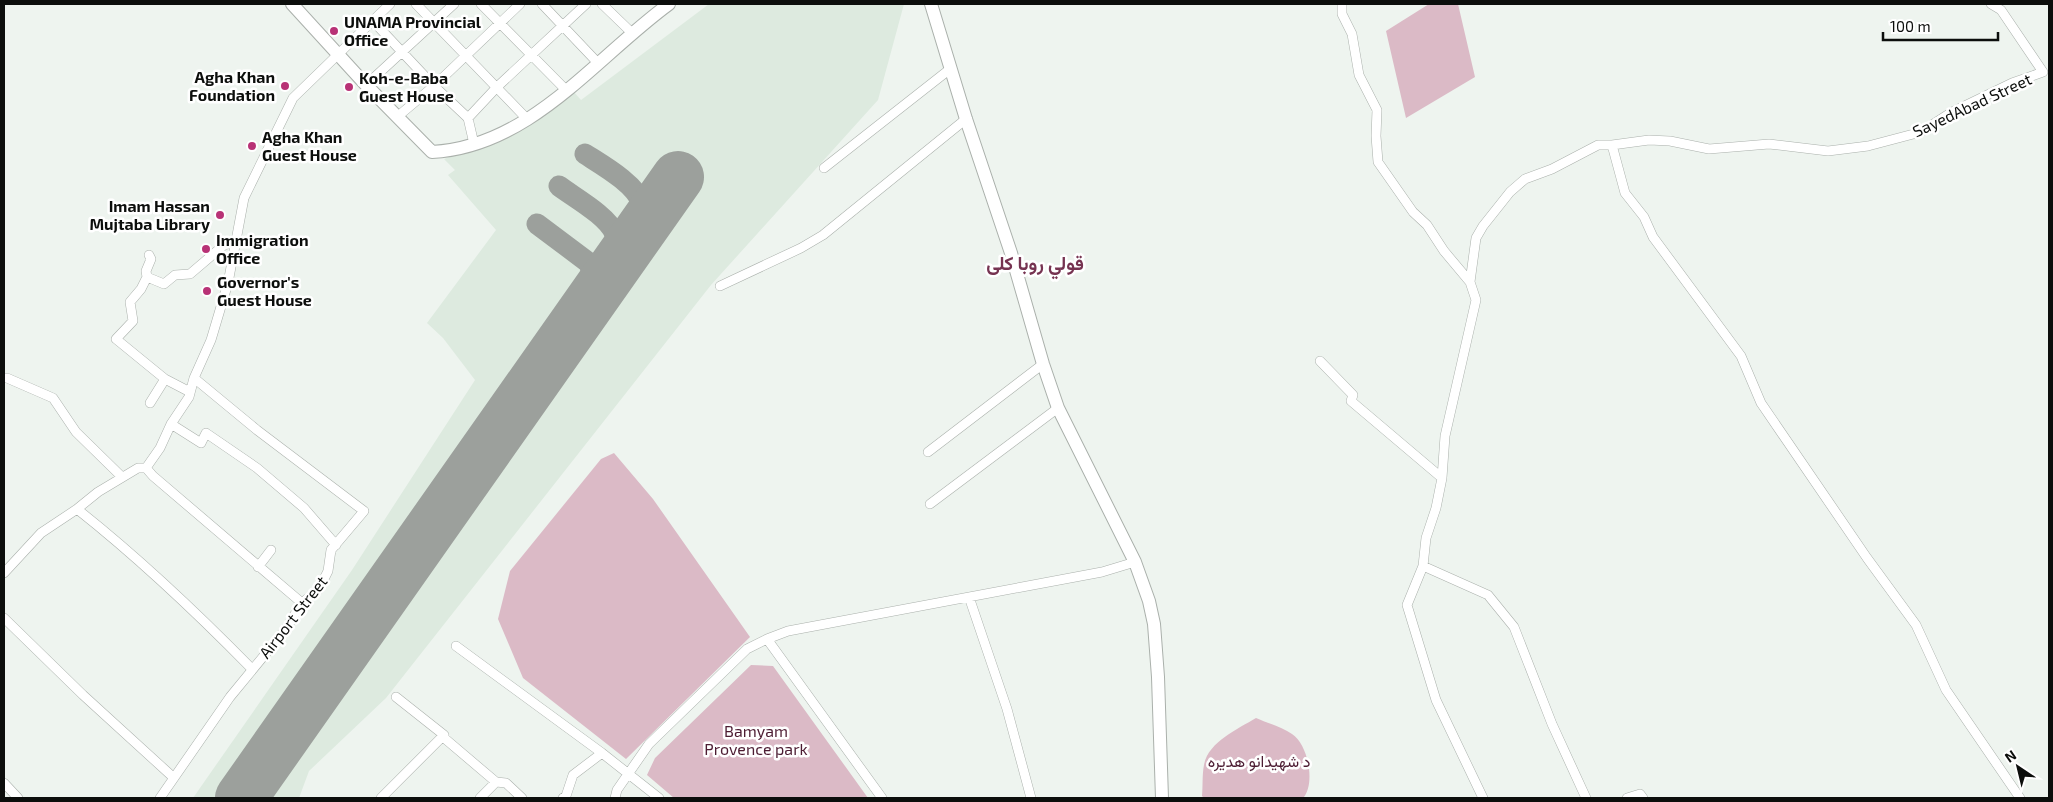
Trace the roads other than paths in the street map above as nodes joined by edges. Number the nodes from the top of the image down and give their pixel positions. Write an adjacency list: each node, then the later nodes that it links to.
1 (292, 4): 20 (street)
2 (390, 4): 14 (street)
3 (416, 4): 16 (street)
4 (454, 4): 16 (street)
5 (481, 4): 15 (street)
6 (520, 4): 15 (street)
7 (542, 4): 17 (street)
8 (586, 4): 17 (street)
9 (602, 4): 18 (street)
10 (667, 4): 18 (street)
11 (931, 4): 24 (street)
12 (1342, 4): 40 (street)
13 (1991, 4): 25 (street, SayedAbad Street)
14 (372, 20): 19 (street); 20 (street)
15 (499, 22): 21 (street); 22 (street)
16 (435, 23): 19 (street); 21 (street)
17 (563, 26): 22 (street); 23 (street)
18 (631, 32): 23 (street)
19 (402, 52): 26 (street); 27 (street)
20 (338, 55): 26 (street); 37 (street)
21 (466, 55): 27 (street); 28 (street)
22 (533, 55): 28 (street); 29 (street)
23 (598, 62): 29 (street)
24 (950, 68): 33 (street); 36 (street)
25 (2046, 71): 35 (street, SayedAbad Street)
26 (366, 85): 30 (street)
27 (434, 86): 30 (street); 31 (street)
28 (497, 88): 31 (street); 32 (street)
29 (567, 91): 32 (street)
30 (398, 117): 34 (street)
31 (468, 118): 34 (street)
32 (528, 120): 34 (street)
33 (966, 120): 41 (street); 43 (street)
34 (474, 144)
35 (1612, 146): 40 (street, SayedAbad Street); 91 (street)
36 (824, 168)
37 (235, 242): 39 (street); 45 (street)
38 (149, 255): 39 (street)
39 (147, 277): 46 (street)
40 (1470, 282): 54 (street)
41 (720, 286)
42 (1320, 361): 54 (street)
43 (1043, 364): 49 (street); 51 (street)
44 (4, 378): 53 (street)
45 (194, 378): 47 (street); 57 (street, Airport Street)
46 (165, 379): 47 (street); 48 (street)
47 (190, 392): 50 (street)
48 (150, 403)
49 (1058, 408): 55 (street); 59 (street)
50 (171, 424): 52 (street); 57 (street)
51 (928, 452)
52 (146, 468): 53 (street); 61 (street)
53 (122, 477): 56 (street)
54 (1442, 478): 60 (street)
55 (930, 504)
56 (77, 509): 62 (street); 68 (street)
57 (336, 545): 64 (street, Airport Street)
58 (271, 550): 61 (street)
59 (1135, 562): 63 (street); 86 (street)
60 (1423, 566): 87 (street); 88 (street)
61 (258, 567): 64 (street)
62 (4, 573)
63 (969, 598): 66 (street); 85 (street)
64 (302, 602): 68 (street, Airport Street)
65 (4, 618): 73 (street)
66 (767, 639): 72 (street); 84 (street)
67 (456, 646): 71 (street)
68 (252, 669): 73 (street, Airport Street)
69 (396, 696): 70 (street)
70 (444, 735): 74 (street); 78 (street)
71 (602, 753): 72 (street); 81 (street)
72 (629, 774): 82 (street); 83 (street)
73 (174, 778): 77 (street, Airport Street)
74 (496, 782): 79 (street); 80 (street)
75 (4, 783): 76 (street)
76 (18, 798)
77 (160, 798)
78 (381, 798)
79 (480, 798)
80 (522, 798)
81 (563, 798)
82 (615, 798)
83 (659, 798)
84 (882, 798)
85 (1031, 798)
86 (1162, 798)
87 (1483, 798)
88 (1586, 798)
89 (1627, 798): 90 (street)
90 (1643, 798)
91 (2020, 798)

